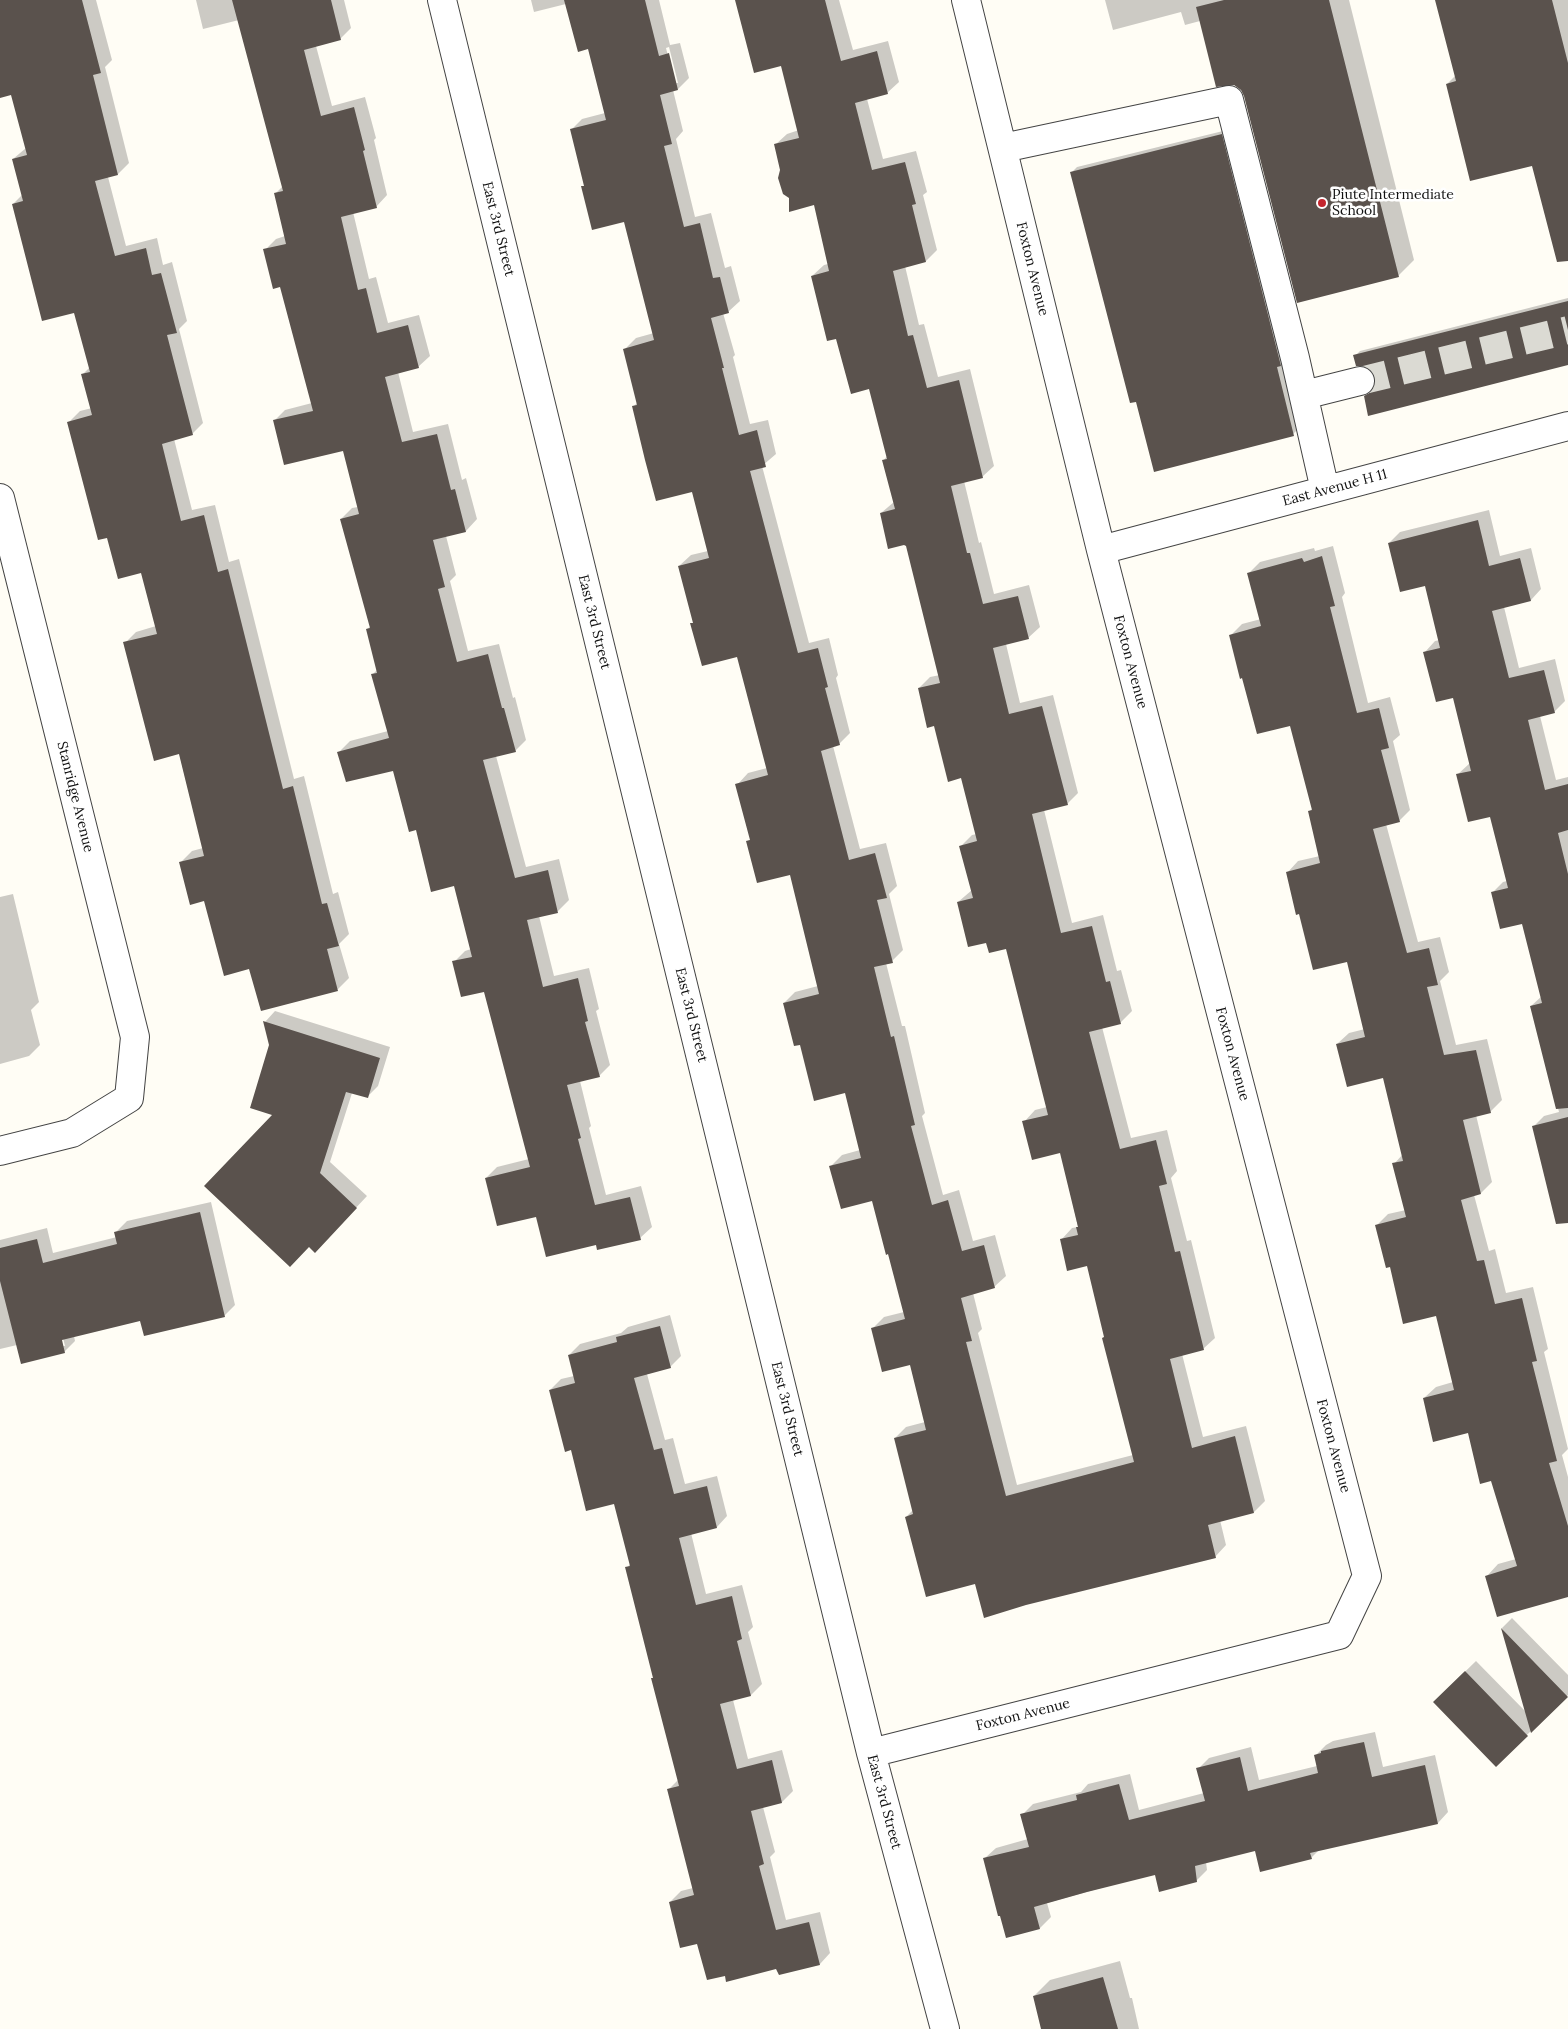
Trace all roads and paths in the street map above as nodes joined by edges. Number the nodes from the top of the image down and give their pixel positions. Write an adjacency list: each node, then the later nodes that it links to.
1 (442, 0): 11 (street, East 3rd Street)
2 (966, 0): 3 (street, Foxton Avenue)
3 (1003, 148): 5 (street); 9 (street, Foxton Avenue)
4 (1360, 381): 5 (street)
5 (1304, 395): 7 (street)
6 (1568, 426): 7 (street, East Avenue H 11)
7 (1326, 490): 9 (street, East Avenue H 11)
8 (0, 498): 10 (street, Stanridge Avenue)
9 (1101, 550): 11 (street, Foxton Avenue)
10 (0, 1152)
11 (871, 1753): 12 (street, East 3rd Street)
12 (945, 2029)

